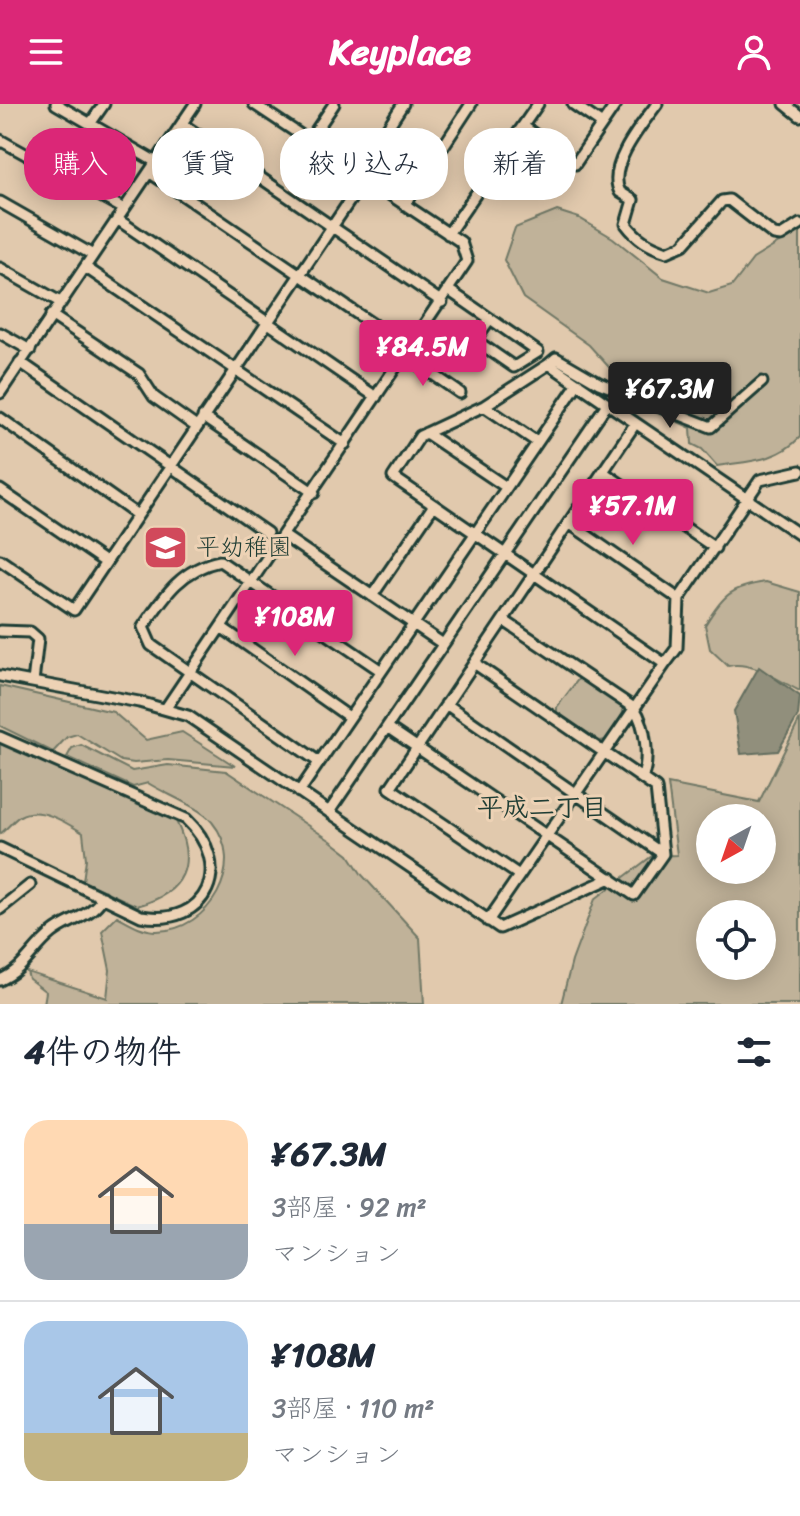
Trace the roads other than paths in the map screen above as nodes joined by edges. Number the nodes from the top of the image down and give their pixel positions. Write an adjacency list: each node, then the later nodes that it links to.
1 (56, 104): 14 (street)
2 (104, 104): 14 (street)
3 (195, 104): 15 (street)
4 (334, 104): 20 (street)
5 (403, 104): 21 (street)
6 (471, 104): 29 (street)
7 (538, 104): 17 (street)
8 (573, 104): 16 (street)
9 (616, 104): 16 (street)
10 (657, 104): 32 (street)
11 (785, 104): 13 (street)
12 (261, 106): 19 (street)
13 (800, 116)
14 (90, 124): 23 (street)
15 (182, 124): 18 (street); 33 (street)
16 (602, 124): 17 (street)
17 (523, 126): 34 (street)
18 (179, 128)
19 (291, 128)
20 (318, 128)
21 (389, 128)
22 (0, 140): 30 (street)
23 (152, 160)
24 (152, 168): 25 (street)
25 (149, 172): 30 (street); 38 (street)
26 (349, 200): 33 (street)
27 (398, 200): 29 (street)
28 (0, 202): 35 (street)
29 (405, 205): 34 (street)
30 (124, 209): 31 (street)
31 (117, 219): 35 (street); 44 (street)
32 (800, 224)
33 (334, 226): 38 (street); 41 (street)
34 (448, 234): 39 (street)
35 (93, 255): 36 (street)
36 (85, 267): 40 (street); 50 (street)
37 (0, 268): 40 (street)
38 (300, 274): 44 (street); 47 (street)
39 (450, 291): 41 (street); 43 (street)
40 (60, 302): 42 (street)
41 (442, 302): 47 (street)
42 (51, 315): 46 (street); 61 (street)
43 (490, 319): 43 (street)
44 (267, 321): 50 (street); 55 (street)
45 (0, 333): 46 (street)
46 (30, 350): 48 (street)
47 (407, 352): 54 (street); 55 (street)
48 (20, 362): 53 (street); 65 (street)
49 (549, 364): 51 (street); 52 (street); 57 (street)
50 (235, 370): 58 (street); 64 (street)
51 (762, 382)
52 (578, 383): 56 (street); 63 (street)
53 (0, 393)
54 (460, 393)
55 (376, 397): 64 (street)
56 (607, 404): 60 (street); 80 (street)
57 (484, 406): 62 (street); 63 (street)
58 (203, 417): 61 (street); 70 (street)
59 (0, 418): 73 (street)
60 (635, 424): 67 (street); 71 (street)
61 (195, 426): 65 (street)
62 (426, 433): 68 (street); 72 (street)
63 (537, 442): 68 (street)
64 (345, 444): 70 (street)
65 (170, 466): 73 (street); 75 (street)
66 (800, 471): 71 (street)
67 (603, 472): 74 (street); 79 (street)
68 (506, 487): 76 (street)
69 (0, 490): 82 (street)
70 (314, 493): 78 (street)
71 (747, 498): 77 (street); 79 (street)
72 (434, 505): 76 (street); 85 (street)
73 (136, 514): 82 (street)
74 (569, 523): 83 (street); 86 (street)
75 (267, 533)
76 (475, 533): 80 (street); 88 (street)
77 (800, 535)
78 (284, 536): 84 (street); 85 (street)
79 (715, 548): 86 (street)
80 (505, 554): 83 (street); 91 (street)
81 (0, 560): 82 (street)
82 (105, 562)
83 (534, 574): 87 (street); 93 (street)
84 (253, 582): 89 (street); 94 (street); 95 (street)
85 (372, 596): 88 (street)
86 (679, 599): 93 (street)
87 (503, 620): 92 (street); 100 (street)
88 (413, 623): 91 (street); 94 (street)
89 (221, 627): 95 (street); 101 (street)
90 (0, 631): 97 (street)
91 (443, 644): 102 (street)
92 (474, 663): 98 (street); 105 (street)
93 (665, 664): 100 (street)
94 (380, 670): 101 (street)
95 (189, 673): 99 (street); 106 (street)
96 (0, 676): 97 (street)
97 (33, 682): 99 (street)
98 (446, 704): 104 (street); 109 (street)
99 (166, 708): 108 (street)
100 (634, 708): 105 (street); 107 (street)
101 (349, 717): 106 (street)
102 (387, 727): 104 (street); 110 (street)
103 (0, 737): 117 (street)
104 (417, 748): 111 (street); 114 (street)
105 (604, 752): 107 (street); 109 (street)
106 (319, 762): 108 (street)
107 (642, 778): 113 (street)
108 (299, 792): 110 (street)
109 (576, 793): 111 (street); 113 (street)
110 (329, 812): 119 (street)
111 (547, 835): 114 (street); 115 (street)
112 (0, 848): 117 (street)
113 (663, 854): 115 (street)
114 (519, 875): 119 (street)
115 (611, 878): 119 (street)
116 (30, 885): 118 (street)
117 (103, 897): 120 (street)
118 (0, 909)
119 (488, 921)
120 (0, 980)

